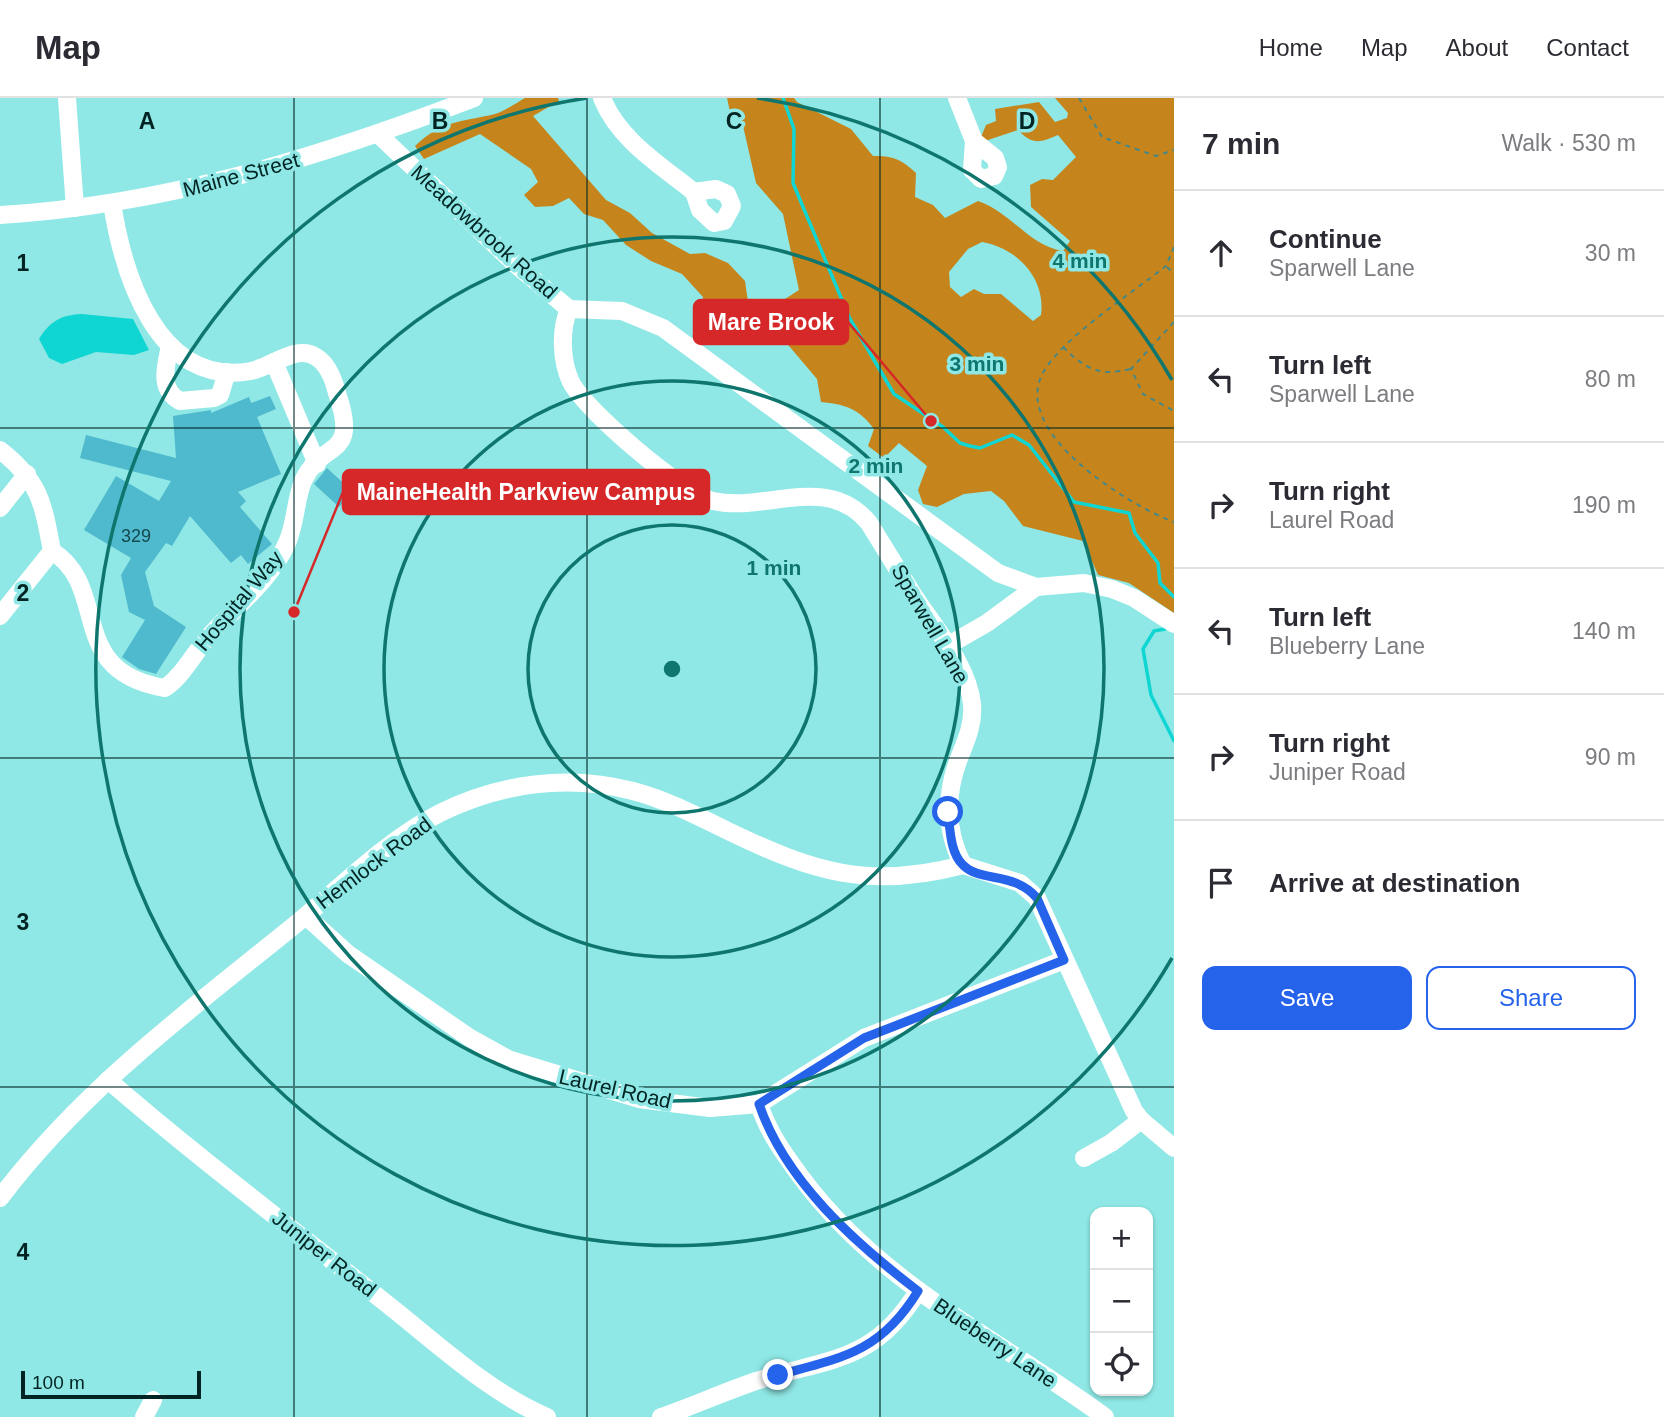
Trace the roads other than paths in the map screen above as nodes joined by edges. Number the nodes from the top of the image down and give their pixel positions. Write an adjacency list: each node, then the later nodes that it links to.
1 (67, 98): 9 (street)
2 (474, 98): 5 (street, Maine Street)
3 (602, 98): 7 (street)
4 (957, 98): 6 (street)
5 (378, 135): 8 (street, Maine Street); 11 (street, Meadowbrook Road)
6 (974, 141)
7 (694, 192)
8 (112, 204): 9 (street, Maine Street); 12 (street, Hospital Way)
9 (75, 208): 10 (street, Maine Street)
10 (0, 215)
11 (569, 309): 20 (street, Meadowbrook Road); 23 (street, Sparwell Lane)
12 (170, 346): 14 (street, Hospital Way); 14 (street)
13 (274, 362): 14 (street, Hospital Way); 16 (street); 16 (street, Hospital Way)
14 (227, 372)
15 (0, 450): 17 (street)
16 (317, 464): 19 (street, Hospital Way)
17 (27, 474): 18 (street); 19 (street)
18 (0, 508)
19 (52, 551): 21 (street)
20 (1036, 587): 22 (street, Meadowbrook Road); 23 (street)
21 (2, 610)
22 (1174, 624)
23 (947, 646): 24 (street, Sparwell Lane)
24 (963, 865): 25 (street, Hemlock Road); 26 (street)
25 (306, 916): 27 (street, Hemlock Road); 28 (street, Laurel Road)
26 (1064, 960): 28 (street, Laurel Road); 29 (street)
27 (107, 1080): 32 (street, Hemlock Road); 36 (street, Juniper Road)
28 (759, 1104): 33 (street, Blueberry Lane)
29 (1141, 1120): 30 (street); 31 (street)
30 (1174, 1149)
31 (1084, 1158)
32 (0, 1198)
33 (918, 1291): 37 (street); 38 (street, Blueberry Lane)
34 (153, 1400): 35 (street)
35 (144, 1417)
36 (547, 1417)
37 (661, 1417)
38 (1105, 1417)

